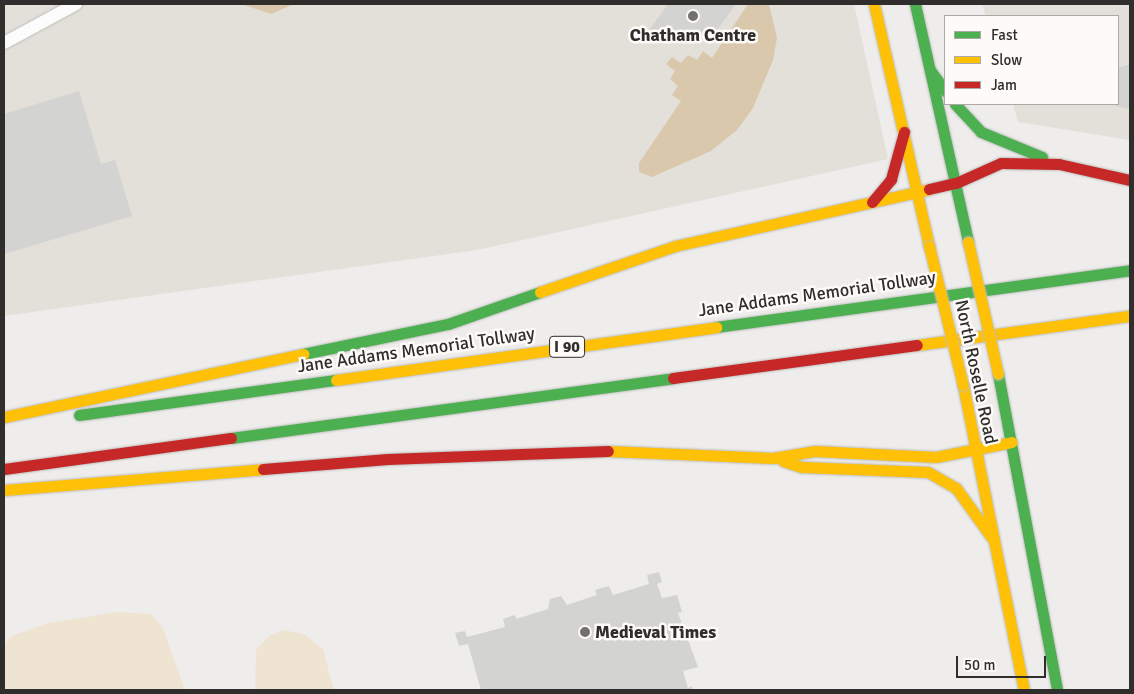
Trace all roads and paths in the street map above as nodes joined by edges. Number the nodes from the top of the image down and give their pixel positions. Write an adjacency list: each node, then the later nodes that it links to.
1 (76, 4): 4 (street)
2 (874, 4): 8 (main road, North Roselle Road)
3 (915, 4): 5 (main road, North Roselle Road)
4 (4, 43)
5 (930, 70): 6 (main road); 11 (main road, North Roselle Road)
6 (944, 90)
7 (955, 105): 9 (main road)
8 (904, 132): 12 (main road, North Roselle Road); 13 (main road)
9 (1059, 164): 10 (main road); 11 (main road)
10 (1130, 180)
11 (956, 183): 12 (main road); 18 (main road, North Roselle Road, bridge)
12 (918, 192): 13 (main road); 19 (main road, North Roselle Road, bridge)
13 (872, 202): 16 (main road)
14 (1130, 270): 17 (main road, Jane Addams Memorial Tollway / I 90)
15 (1130, 316): 21 (main road)
16 (4, 417)
17 (4, 426)
18 (1012, 442): 19 (main road); 25 (main road, North Roselle Road)
19 (976, 450): 20 (main road); 23 (main road, North Roselle Road)
20 (773, 458): 22 (main road); 23 (main road)
21 (4, 469)
22 (4, 490)
23 (992, 538): 24 (main road, North Roselle Road)
24 (1024, 690)
25 (1057, 690)

